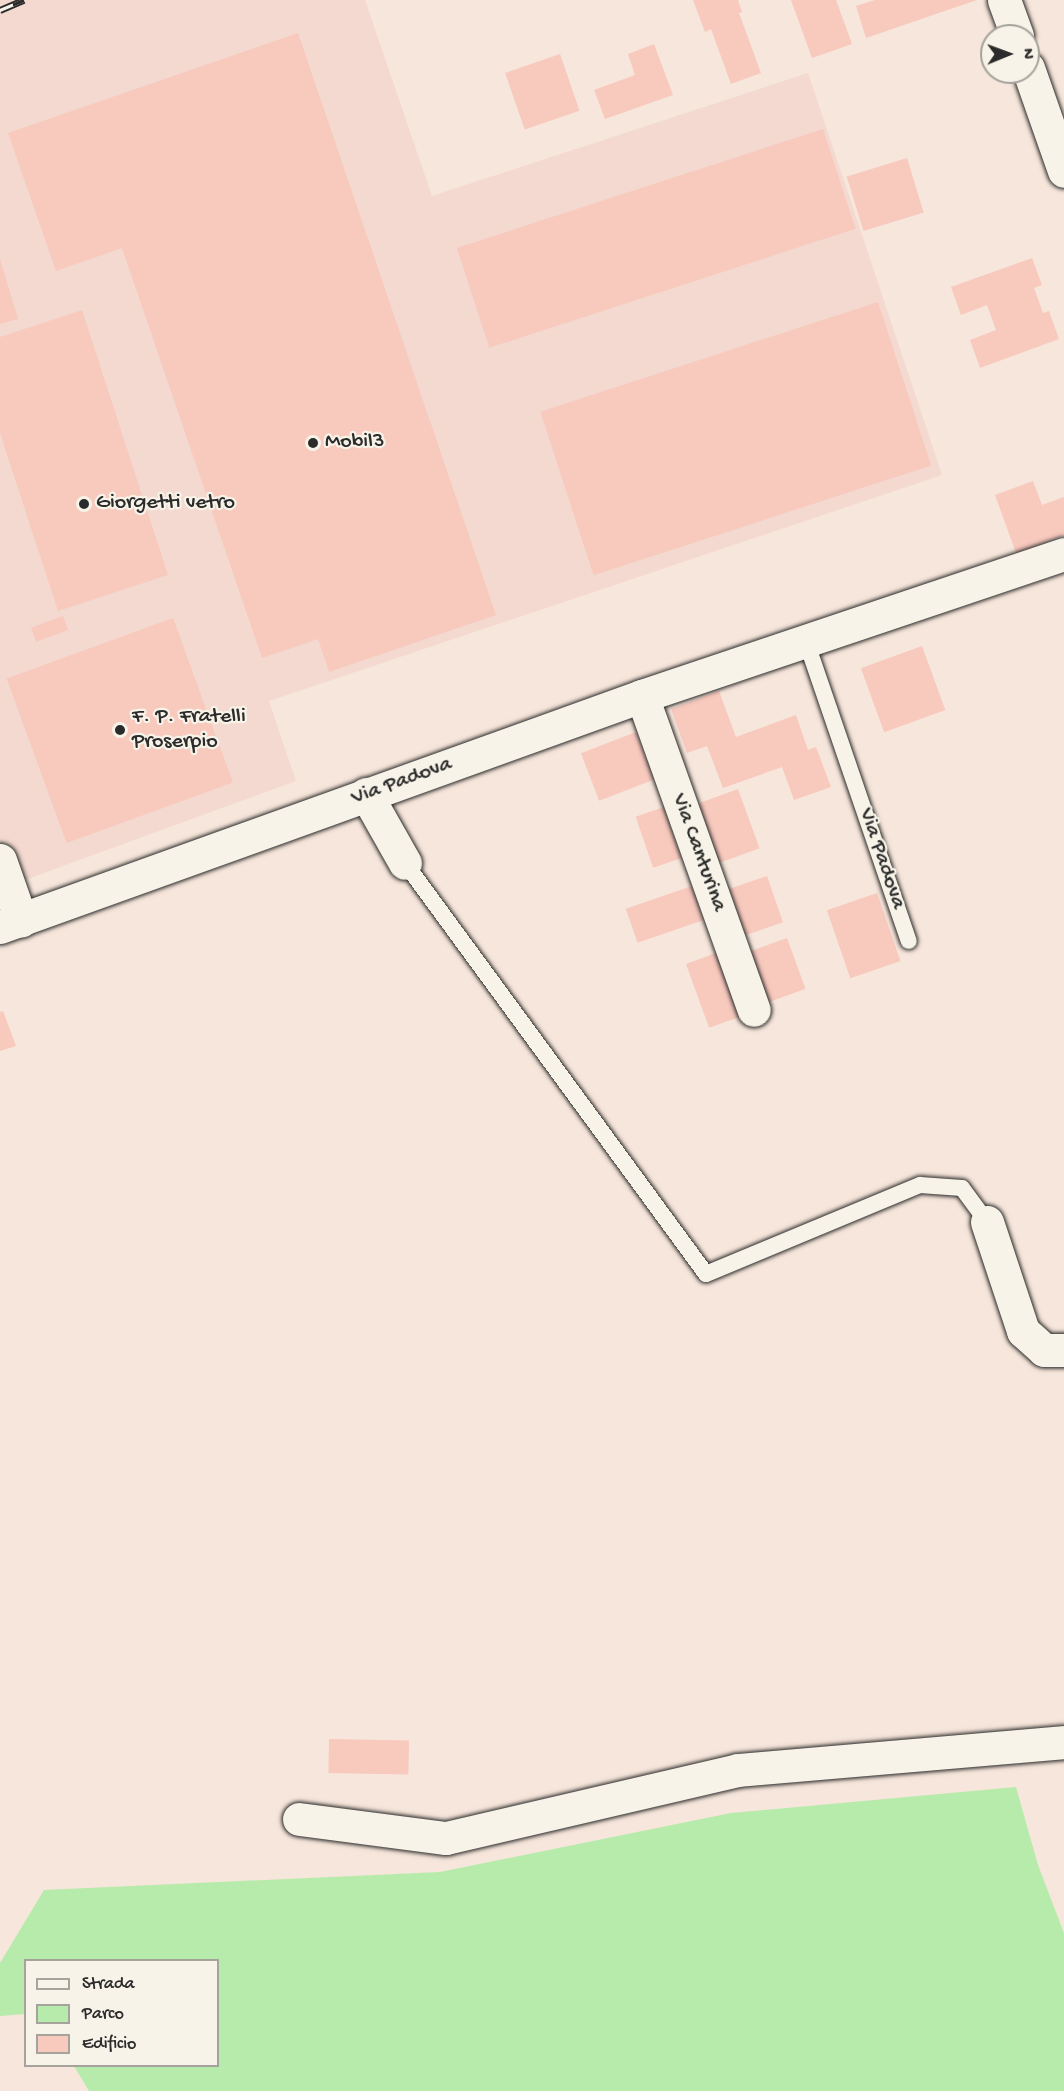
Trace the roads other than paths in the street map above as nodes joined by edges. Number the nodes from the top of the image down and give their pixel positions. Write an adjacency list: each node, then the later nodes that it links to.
1 (1004, 0): 2 (street)
2 (1013, 24)
3 (1034, 84): 4 (street)
4 (1064, 171)
5 (1064, 554): 6 (street, Via Padova)
6 (806, 641): 7 (street, Via Padova); 12 (lane, Via Padova)
7 (642, 696): 8 (street, Via Padova); 13 (street, Via Canturina)
8 (366, 794): 10 (street); 11 (street, Via Padova)
9 (0, 860): 11 (street)
10 (405, 863): 14 (lane)
11 (10, 923)
12 (909, 941)
13 (754, 1010)
14 (987, 1222): 15 (street)
15 (1064, 1350)
16 (1064, 1742): 17 (street)
17 (299, 1819)

